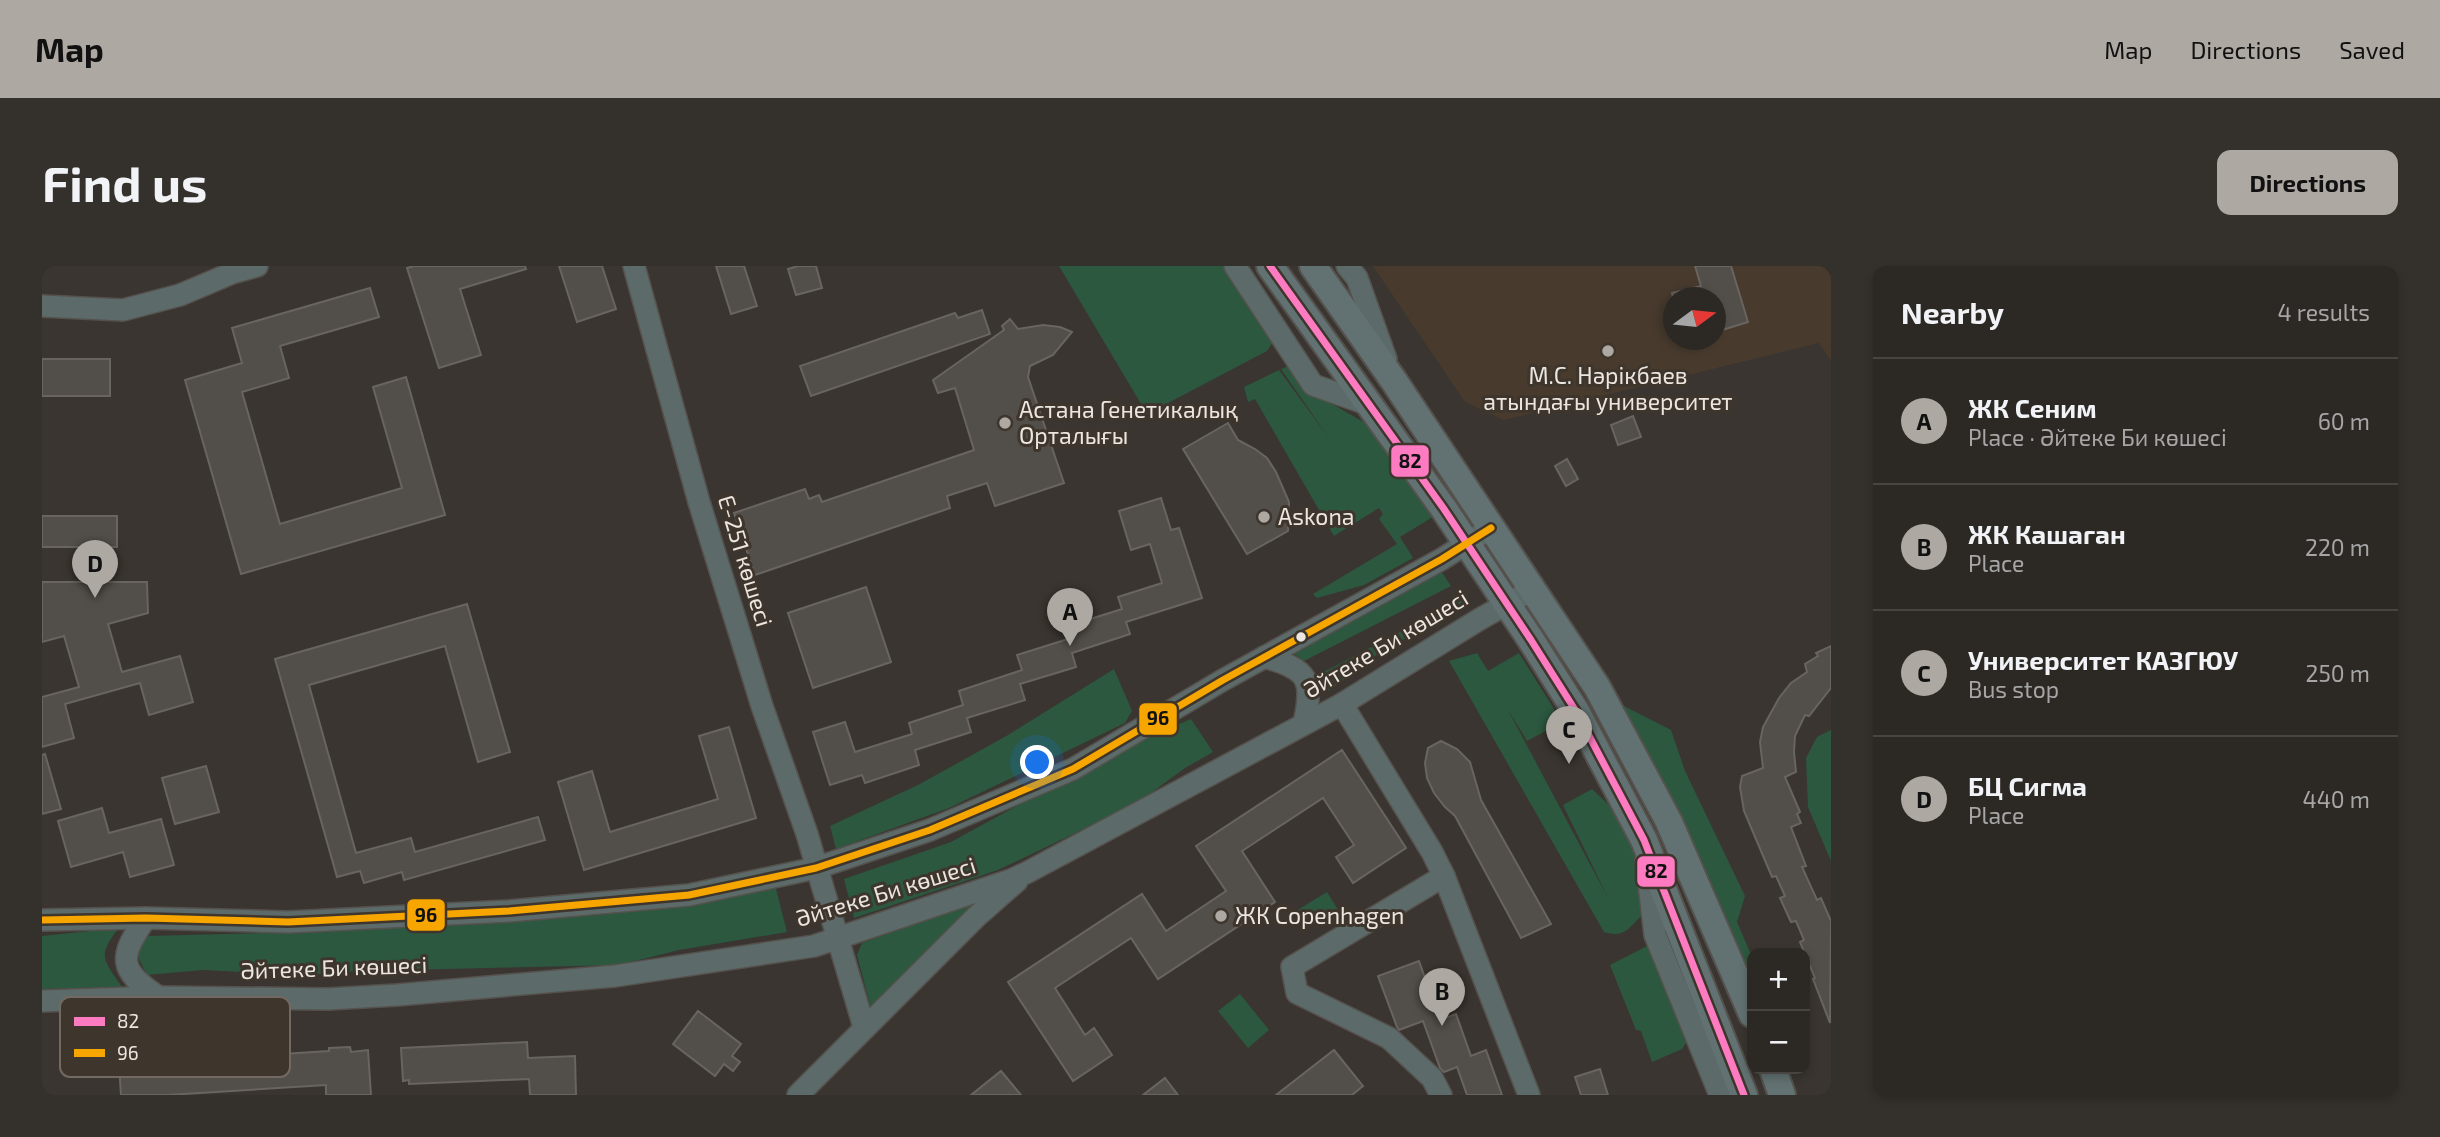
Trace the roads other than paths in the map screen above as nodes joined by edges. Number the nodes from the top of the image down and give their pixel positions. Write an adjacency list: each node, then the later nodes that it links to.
1 (257, 266): 7 (street)
2 (634, 266): 18 (street, Е-251 көшесі)
3 (1235, 266): 9 (street)
4 (1270, 266): 9 (main road)
5 (1313, 266): 8 (main road)
6 (1347, 266): 8 (street)
7 (42, 306)
8 (1394, 381): 10 (main road)
9 (1370, 405): 11 (main road)
10 (1491, 528): 11 (street, Әйтеке Би көшесі); 12 (main road)
11 (1467, 542): 13 (main road); 14 (street, Әйтеке Би көшесі)
12 (1532, 590): 13 (street, Әйтеке Би көшесі); 28 (main road)
13 (1507, 603): 15 (street, Әйтеке Би көшесі); 17 (main road)
14 (1264, 657): 16 (street); 18 (street, Әйтеке Би көшесі)
15 (1342, 704): 16 (street, Әйтеке Би көшесі); 20 (street)
16 (1304, 723): 19 (street, Әйтеке Би көшесі)
17 (1644, 840): 34 (street); 35 (main road)
18 (816, 868): 21 (street, Әйтеке Би көшесі); 23 (street, Е-251 көшесі)
19 (1028, 872): 23 (street, Әйтеке Би көшесі); 29 (street)
20 (1444, 876): 32 (street); 33 (street)
21 (146, 918): 22 (street, Әйтеке Би көшесі); 24 (street)
22 (42, 920)
23 (837, 938): 25 (street, Әйтеке Би көшесі); 29 (street, Е-251 көшесі)
24 (159, 997)
25 (290, 999)
26 (60, 1000): 27 (street, Әйтеке Би көшесі)
27 (42, 1001)
28 (1751, 1011)
29 (864, 1027): 31 (street)
30 (1775, 1074): 36 (main road)
31 (798, 1095)
32 (1441, 1095)
33 (1529, 1095)
34 (1720, 1095)
35 (1744, 1095)
36 (1782, 1095)

